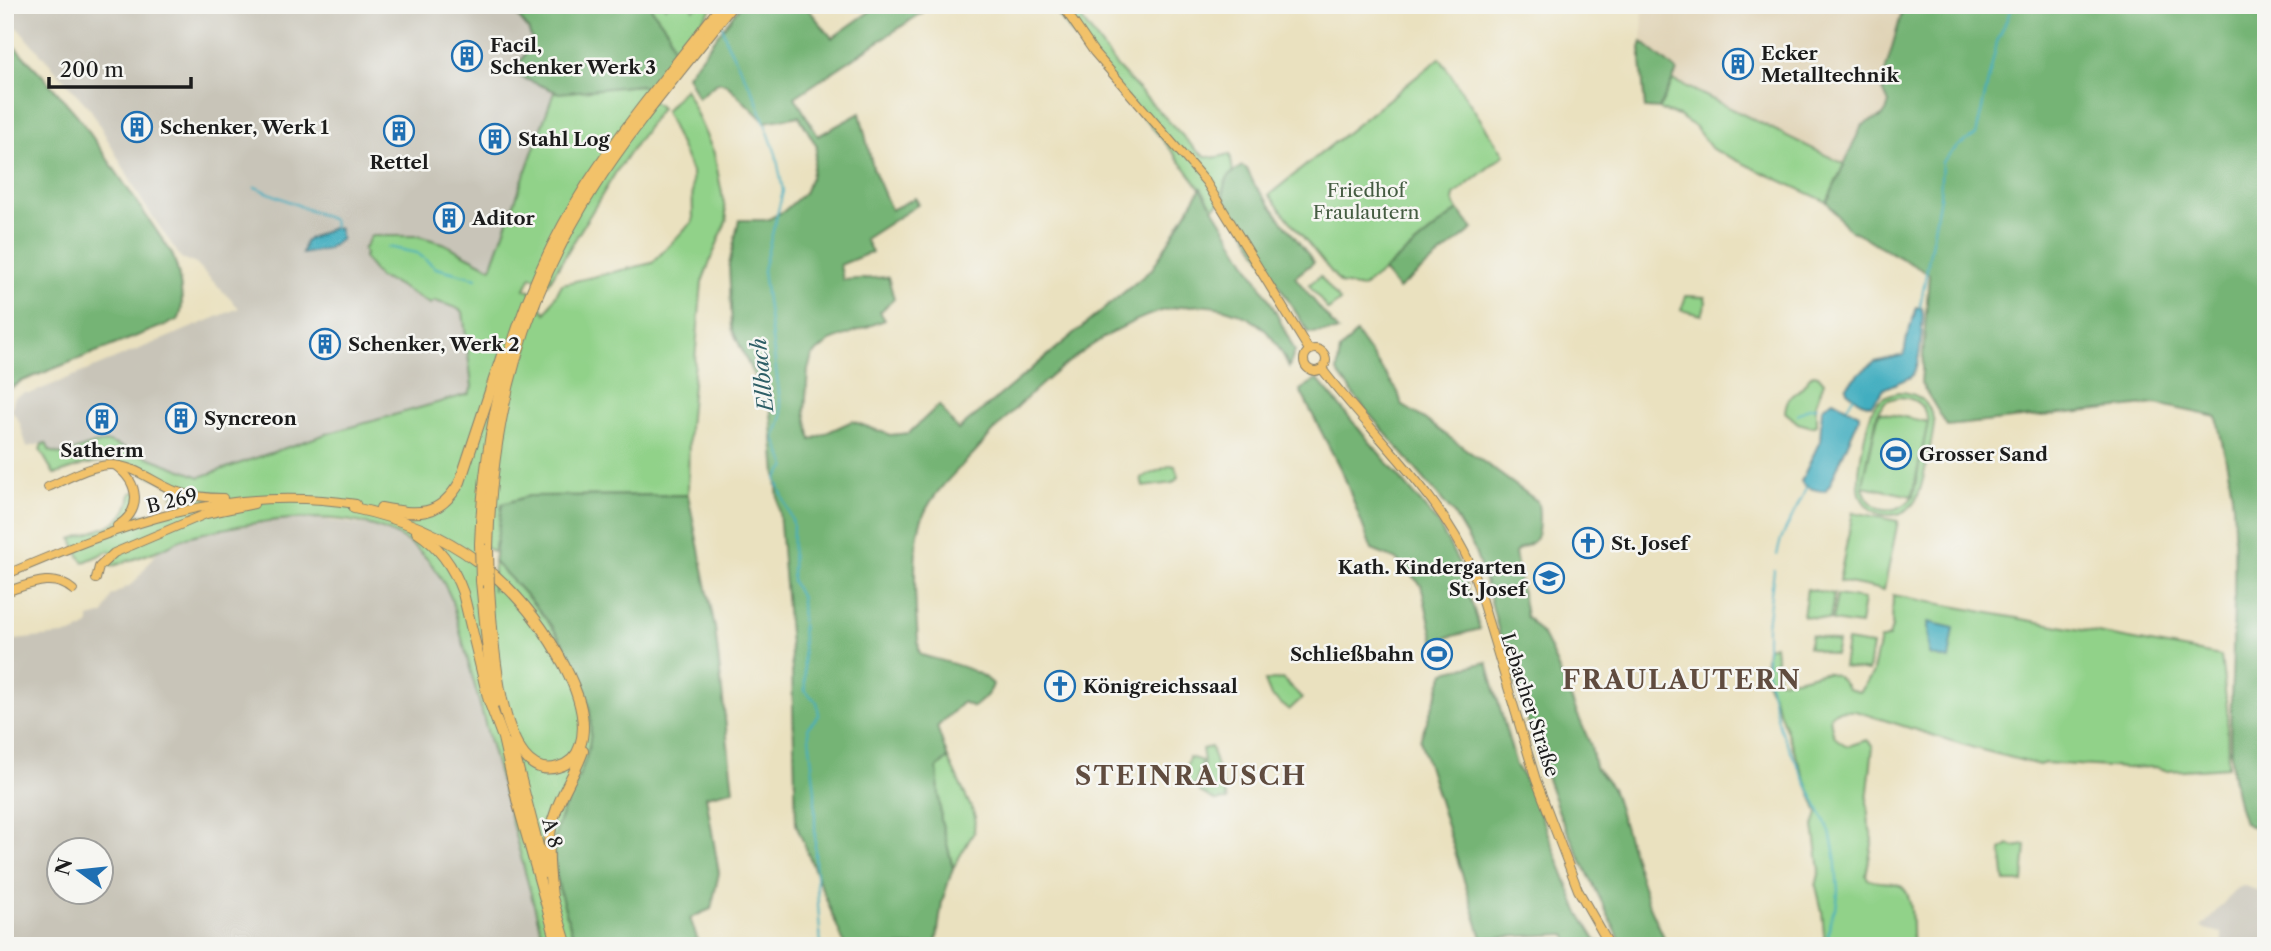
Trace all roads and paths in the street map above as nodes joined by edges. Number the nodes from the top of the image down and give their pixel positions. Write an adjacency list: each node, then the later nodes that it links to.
1 (722, 5): 4 (highway, A 8)
2 (732, 5): 4 (highway, A 8)
3 (1062, 5): 7 (main road)
4 (653, 102): 5 (highway, A 8)
5 (533, 294): 6 (highway, A 8); 14 (highway, A 8)
6 (518, 324): 12 (highway); 14 (highway, A 8)
7 (1309, 350): 8 (main road); 8 (main road)
8 (1322, 369): 25 (main road, Lebacher Straße)
9 (114, 465): 10 (main road); 11 (main road); 13 (main road)
10 (48, 487)
11 (268, 500): 12 (main road, B 269 / B 269); 13 (main road); 15 (main road, B 269 / B 269); 16 (main road)
12 (355, 506): 20 (highway); 21 (highway); 22 (highway)
13 (99, 535): 15 (main road)
14 (484, 546): 17 (highway, A 8, bridge)
15 (5, 575)
16 (96, 579)
17 (485, 585): 20 (highway, A 8); 21 (highway, A 8)
18 (73, 590): 19 (main road)
19 (5, 592)
20 (508, 728): 22 (highway, A 8 / A 8)
21 (503, 738): 23 (highway, A 8 / A 8)
22 (552, 897): 24 (highway, A 8 / A 8)
23 (558, 946)
24 (566, 946)
25 (1610, 946)

